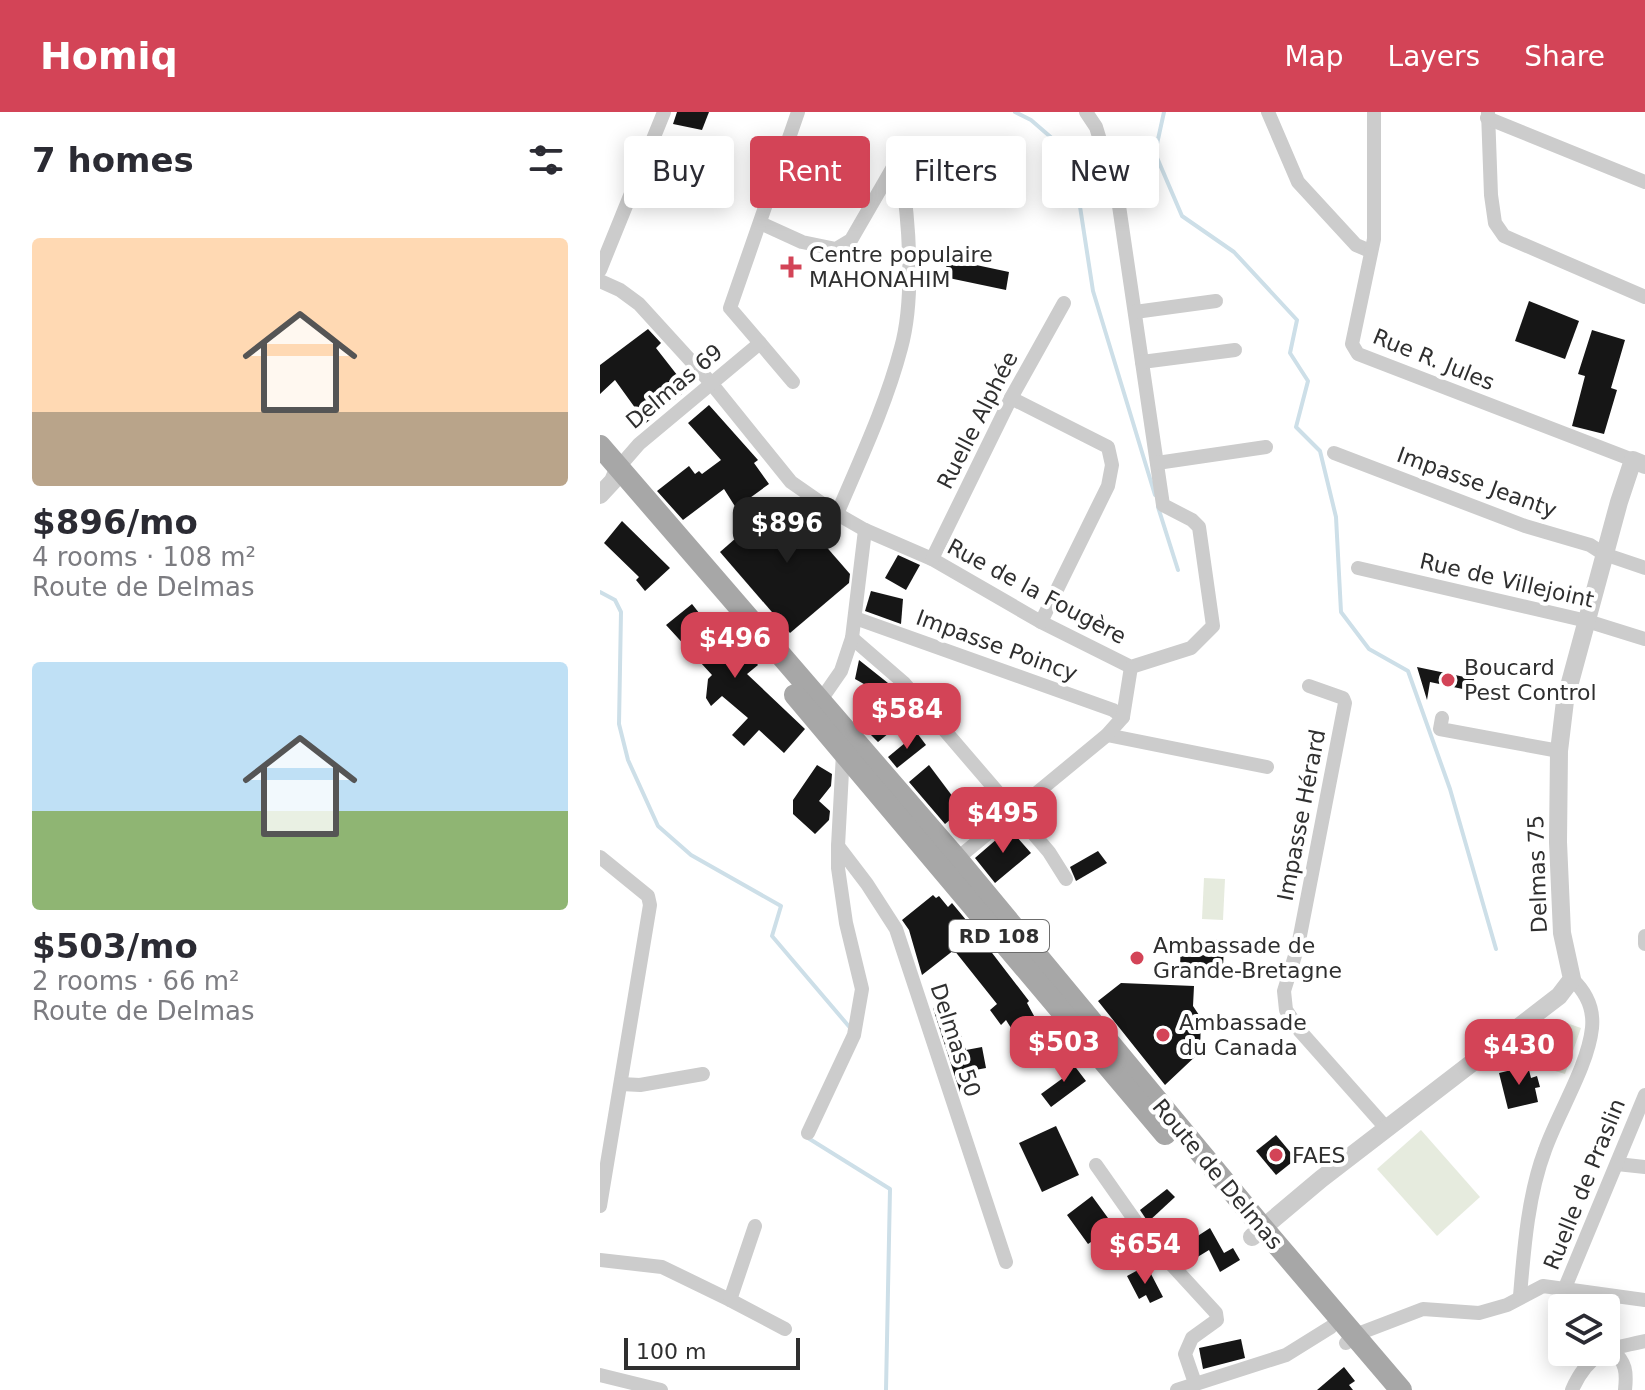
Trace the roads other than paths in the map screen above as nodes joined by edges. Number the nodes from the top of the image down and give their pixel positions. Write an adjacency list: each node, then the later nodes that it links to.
1 (664, 112): 10 (street)
2 (798, 112): 8 (street)
3 (1086, 112): 15 (street, Rue de la Fougère)
4 (1268, 112): 9 (street)
5 (1374, 112): 9 (street, Rue R. Jules)
6 (1488, 115): 7 (street); 12 (street)
7 (1645, 182)
8 (760, 223): 16 (street); 28 (street)
9 (1370, 251): 25 (street, Rue R. Jules)
10 (600, 270)
11 (600, 281): 20 (street, Rue de la Fougère)
12 (1645, 297)
13 (1216, 301): 15 (street)
14 (1064, 303): 21 (street, Ruelle Alphée)
15 (1135, 312): 18 (street, Rue de la Fougère)
16 (760, 343): 19 (street); 20 (street, Delmas 69)
17 (1235, 350): 18 (street)
18 (1142, 362): 26 (street, Rue de la Fougère)
19 (793, 382)
20 (711, 383): 27 (street, Delmas 69); 28 (street, Rue de la Fougère)
21 (1011, 398): 31 (street, Ruelle Alphée); 36 (street)
22 (600, 446): 27 (main road, Route de Delmas / RD 108)
23 (1266, 447): 26 (street)
24 (1334, 453): 30 (street, Impasse Jeanty)
25 (1639, 462): 30 (street, Delmas 75)
26 (1157, 463): 39 (street, Rue de la Fougère)
27 (608, 477): 41 (main road, Route de Delmas / RD 108)
28 (837, 514): 29 (street, Rue de la Fougère)
29 (865, 530): 31 (street, Rue de la Fougère); 34 (street)
30 (1604, 554): 33 (street, Impasse Jeanty); 35 (street, Delmas 75)
31 (932, 559): 36 (street, Rue de la Fougère)
32 (1358, 568): 35 (street, Rue de Villejoint)
33 (1645, 568)
34 (855, 618): 37 (street); 42 (street, Impasse Poincy)
35 (1587, 621): 38 (street, Rue de Villejoint); 45 (street, Delmas 75)
36 (1041, 622): 39 (street, Rue de la Fougère)
37 (852, 638): 41 (street); 48 (street)
38 (1645, 639)
39 (1131, 667): 42 (street)
40 (1309, 686): 59 (street, Impasse Hérard)
41 (816, 707): 46 (main road, Route de Delmas / RD 108); 51 (main road, Route de Delmas / RD 108)
42 (1123, 717): 44 (street)
43 (1442, 718): 45 (street)
44 (1107, 735): 47 (street); 48 (street)
45 (1559, 751): 55 (street, Delmas 75)
46 (843, 753): 49 (street); 51 (main road, Route de Delmas / RD 108)
47 (1267, 767)
48 (1013, 811): 51 (street); 52 (street)
49 (838, 846): 60 (street); 68 (street, Delmas 50)
50 (600, 857): 57 (street)
51 (950, 865): 66 (main road, Route de Delmas / RD 108)
52 (1066, 879)
53 (1645, 936): 54 (street)
54 (1645, 944)
55 (1572, 979): 59 (street); 70 (street)
56 (703, 1074): 57 (street)
57 (621, 1084): 64 (street)
58 (1645, 1095): 61 (street, Ruelle de Praslin)
59 (1387, 1129): 66 (street)
60 (808, 1133)
61 (1617, 1164): 63 (street); 69 (street, Ruelle de Praslin)
62 (1096, 1165): 80 (street)
63 (1645, 1167)
64 (600, 1206)
65 (755, 1226): 71 (street)
66 (1257, 1232): 74 (main road, Route de Delmas / RD 108)
67 (600, 1260): 71 (street)
68 (1006, 1262)
69 (1564, 1290): 70 (street); 72 (street)
70 (1520, 1296): 74 (street)
71 (730, 1300): 73 (street)
72 (1645, 1300)
73 (785, 1329)
74 (1344, 1335): 80 (street); 83 (main road, Route de Delmas / RD 108); 84 (main road, Route de Delmas / RD 108)
75 (1645, 1341): 76 (street)
76 (1620, 1347)
77 (1620, 1350): 86 (street)
78 (1584, 1366): 85 (street)
79 (600, 1375): 81 (street)
80 (1195, 1383): 82 (street)
81 (661, 1390)
82 (1177, 1390)
83 (1385, 1390)
84 (1401, 1390)
85 (1572, 1390)
86 (1625, 1390)

